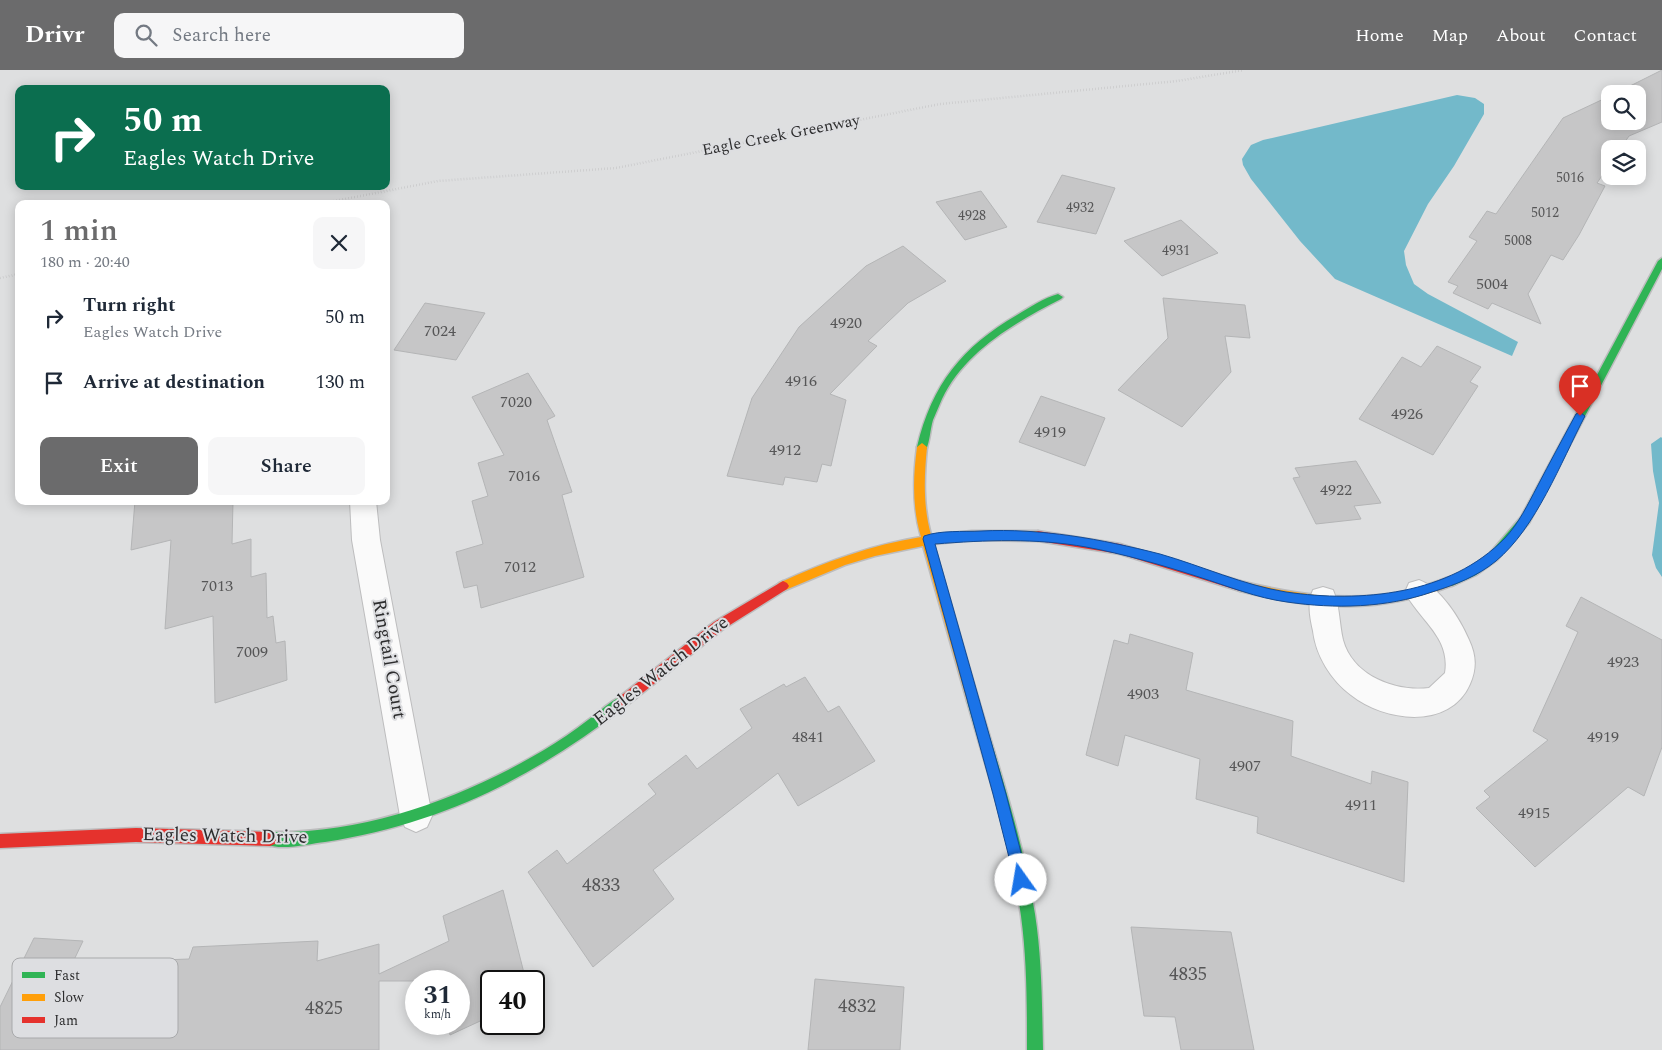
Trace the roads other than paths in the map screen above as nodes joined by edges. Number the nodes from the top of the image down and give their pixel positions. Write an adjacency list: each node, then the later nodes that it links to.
1 (1662, 261): 5 (street, Eagles Watch Drive)
2 (1058, 297): 4 (street)
3 (363, 505): 7 (street, Ringtail Court)
4 (928, 539): 6 (street, Eagles Watch Drive); 7 (street, Eagles Watch Drive); 9 (street)
5 (1419, 592): 6 (street, Eagles Watch Drive); 6 (street)
6 (1323, 599)
7 (416, 816): 8 (street, Eagles Watch Drive)
8 (0, 841)
9 (1036, 1050)

